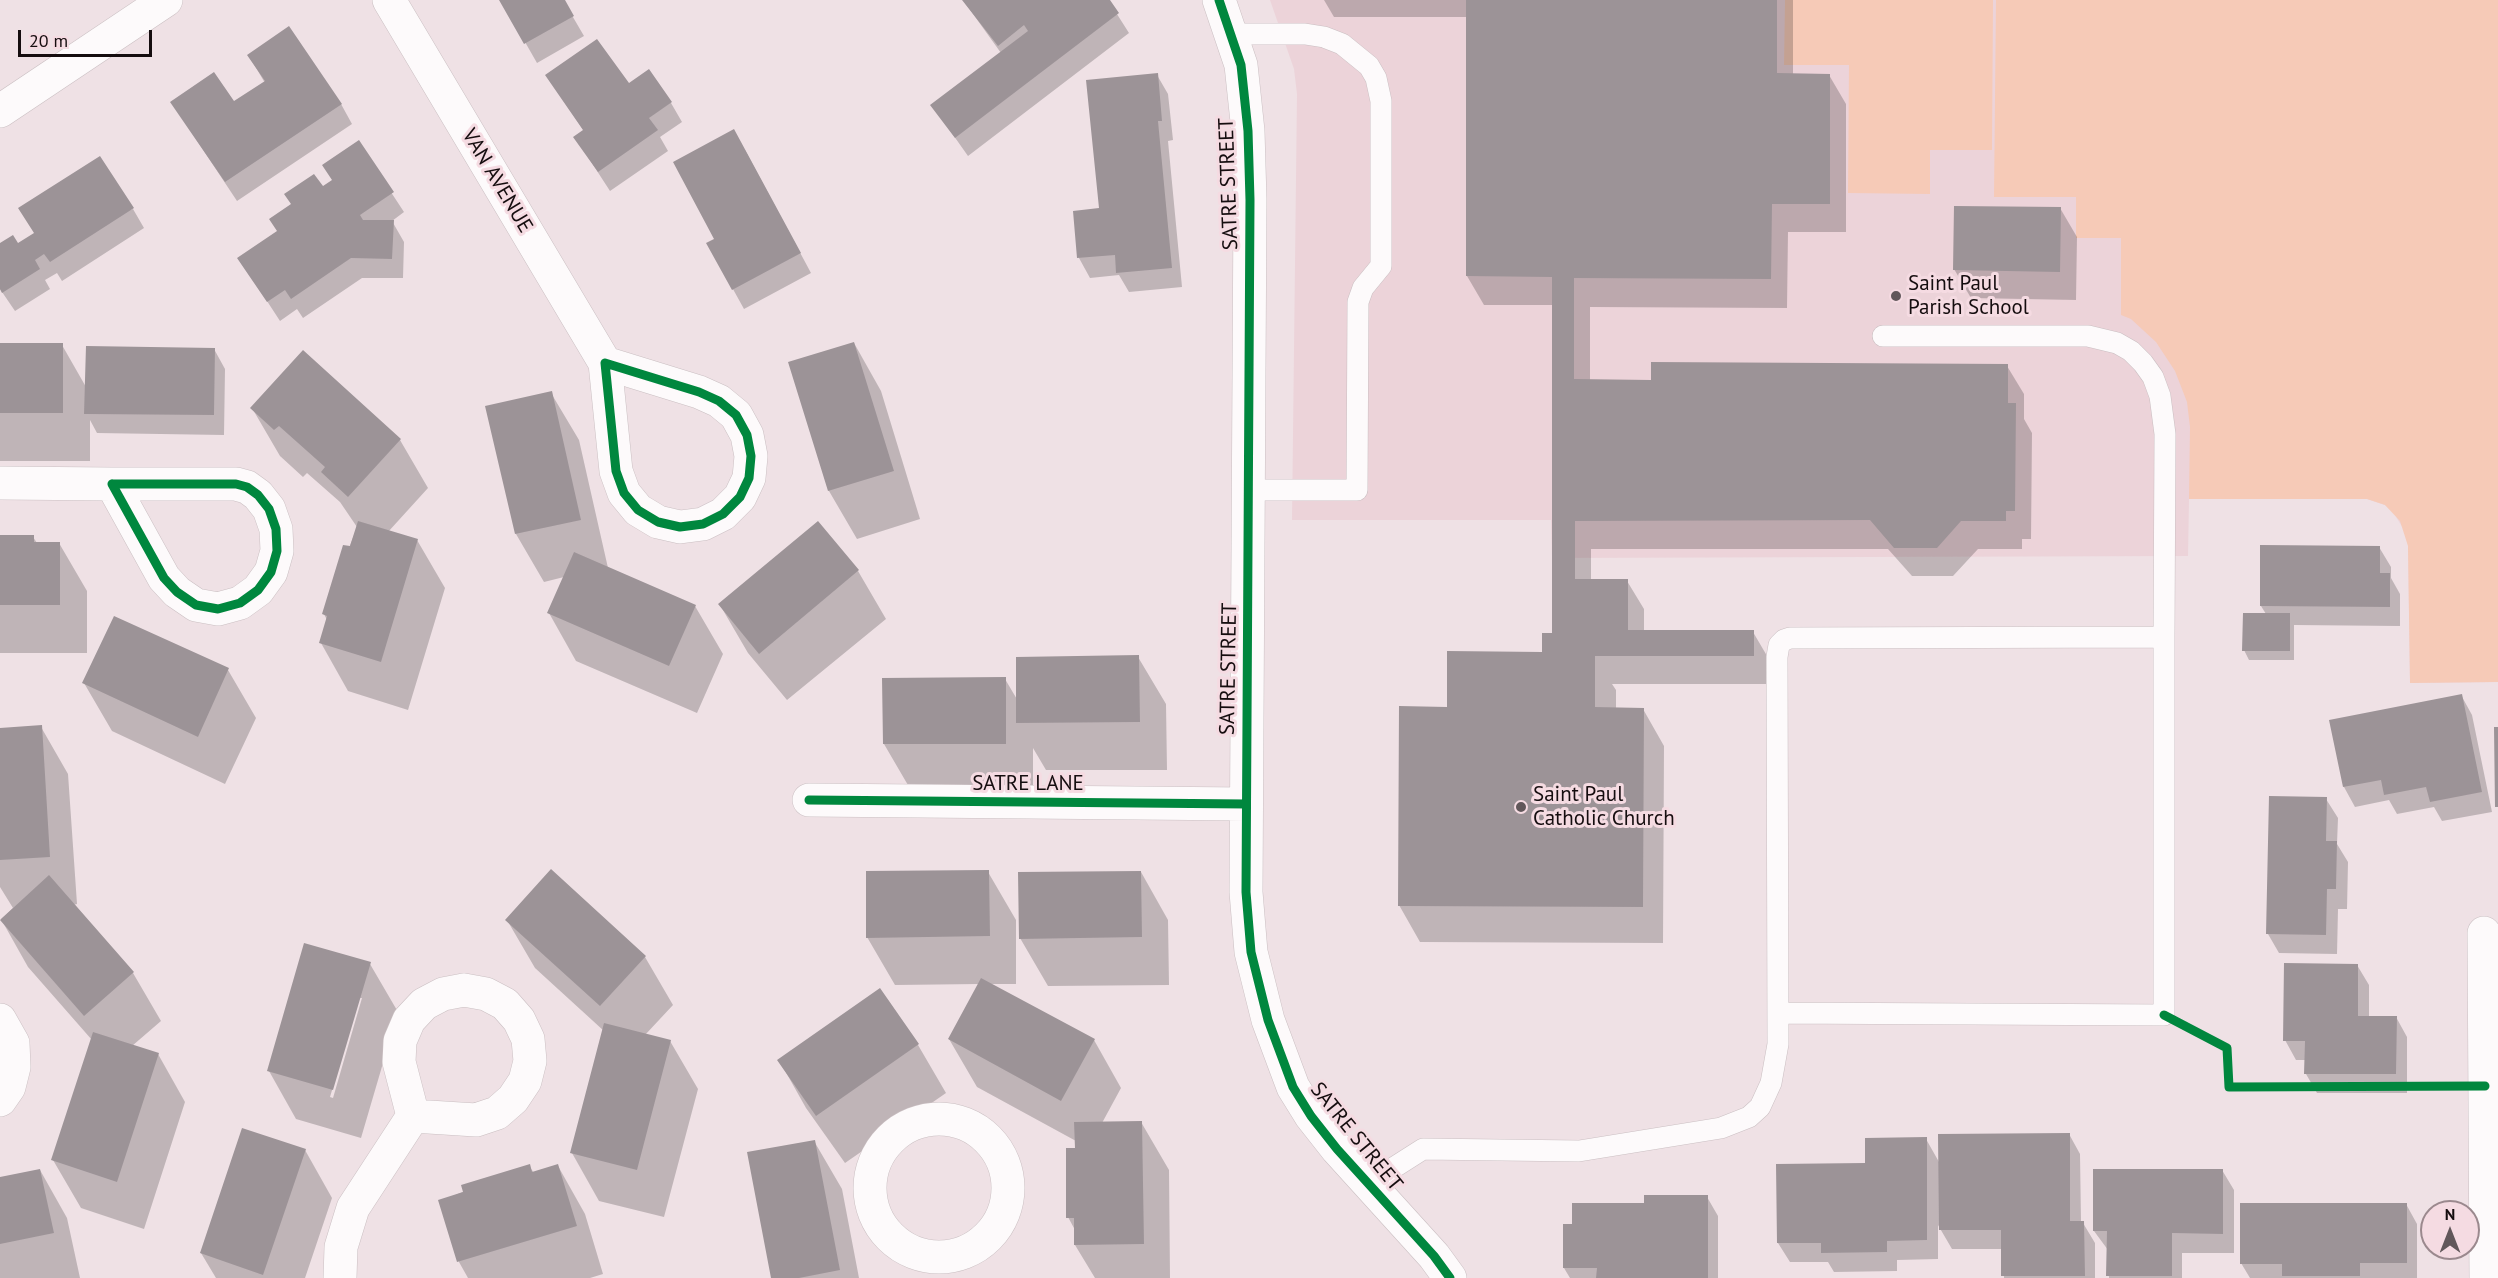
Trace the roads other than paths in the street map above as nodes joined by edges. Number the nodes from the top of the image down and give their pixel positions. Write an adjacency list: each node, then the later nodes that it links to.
1 (166, 0): 5 (street)
2 (389, 0): 7 (street, VAN AVENUE)
3 (1219, 0): 4 (street, SATRE STREET)
4 (1232, 34): 10 (street, SATRE STREET); 10 (lane)
5 (0, 111)
6 (1883, 336): 11 (lane)
7 (605, 363): 7 (street)
8 (0, 483): 9 (street)
9 (112, 484): 9 (street)
10 (1249, 490): 13 (street, SATRE STREET)
11 (2164, 637): 15 (lane); 15 (lane)
12 (809, 800): 13 (street, SATRE LANE)
13 (1246, 804): 19 (street, SATRE STREET)
14 (2484, 933): 23 (street)
15 (1778, 1013): 19 (lane)
16 (0, 1020): 17 (street)
17 (0, 1100)
18 (413, 1116): 18 (street); 21 (street)
19 (1368, 1184): 22 (street, SATRE STREET)
20 (914, 1266): 20 (street)
21 (340, 1278)
22 (1450, 1278)
23 (2486, 1278)

